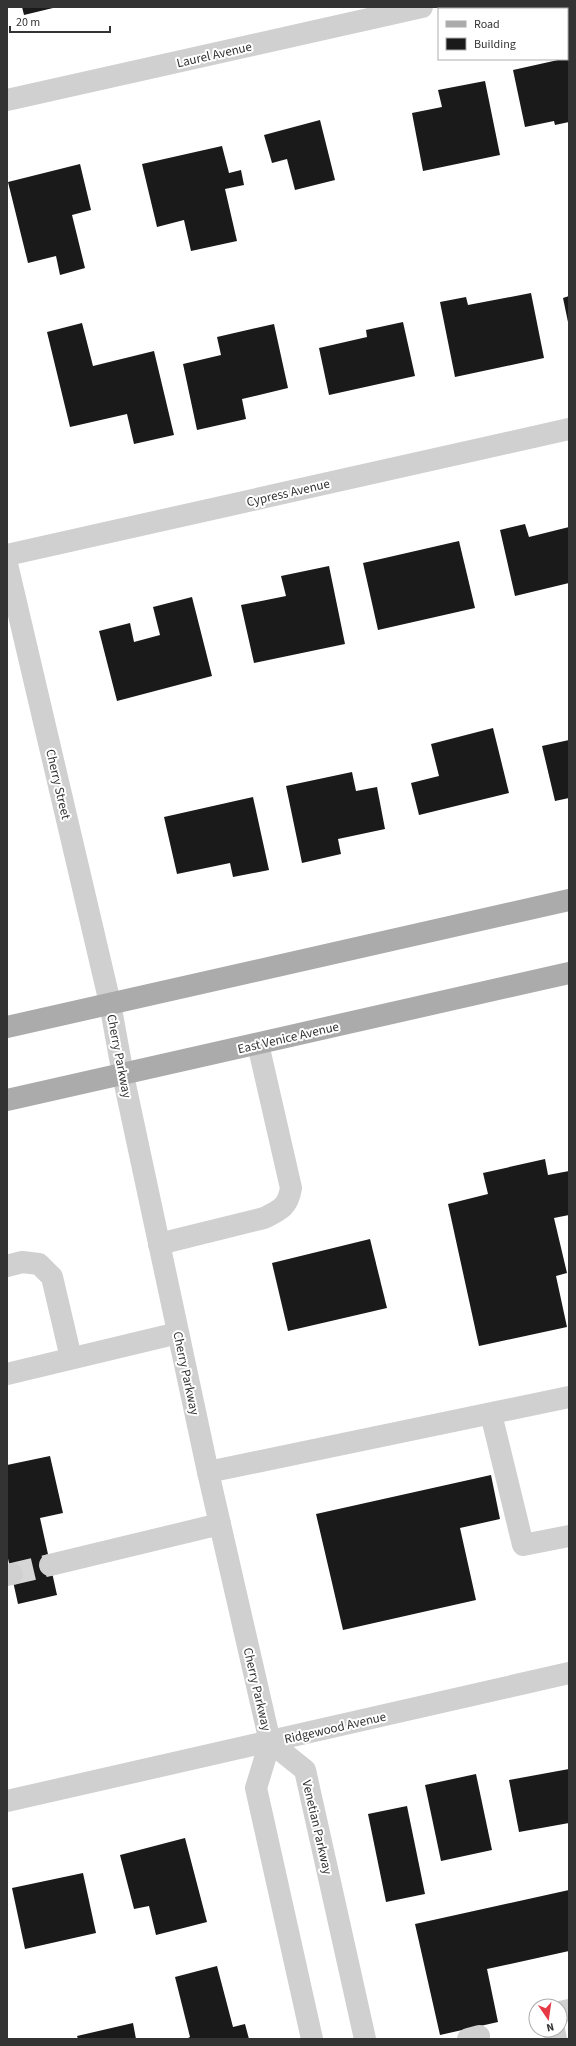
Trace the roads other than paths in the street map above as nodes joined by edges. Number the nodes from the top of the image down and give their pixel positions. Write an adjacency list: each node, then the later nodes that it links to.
1 (422, 7): 2 (street, Laurel Avenue)
2 (7, 100)
3 (569, 429): 4 (street, Cypress Avenue)
4 (7, 555)
5 (7, 564): 8 (street, Cherry Street)
6 (569, 900): 8 (main road)
7 (569, 973): 10 (main road, East Venice Avenue)
8 (110, 1003): 9 (main road); 11 (street, Cherry Parkway)
9 (7, 1027)
10 (258, 1044): 11 (main road, East Venice Avenue); 13 (street)
11 (123, 1075): 12 (main road, East Venice Avenue); 13 (street, Cherry Parkway)
12 (7, 1100)
13 (159, 1244): 15 (street, Cherry Parkway)
14 (7, 1266): 16 (street)
15 (178, 1333): 16 (street); 20 (street, Cherry Parkway)
16 (71, 1358): 17 (street)
17 (7, 1374)
18 (569, 1397): 19 (street)
19 (492, 1414): 20 (street); 22 (street)
20 (208, 1472): 21 (street, Cherry Parkway)
21 (220, 1524): 23 (street); 25 (street, Cherry Parkway)
22 (569, 1536)
23 (50, 1565)
24 (569, 1673): 25 (street, Ridgewood Avenue)
25 (270, 1742): 26 (street, Ridgewood Avenue); 27 (street); 28 (street, Venetian Parkway)
26 (7, 1801)
27 (312, 2039)
28 (365, 2039)

